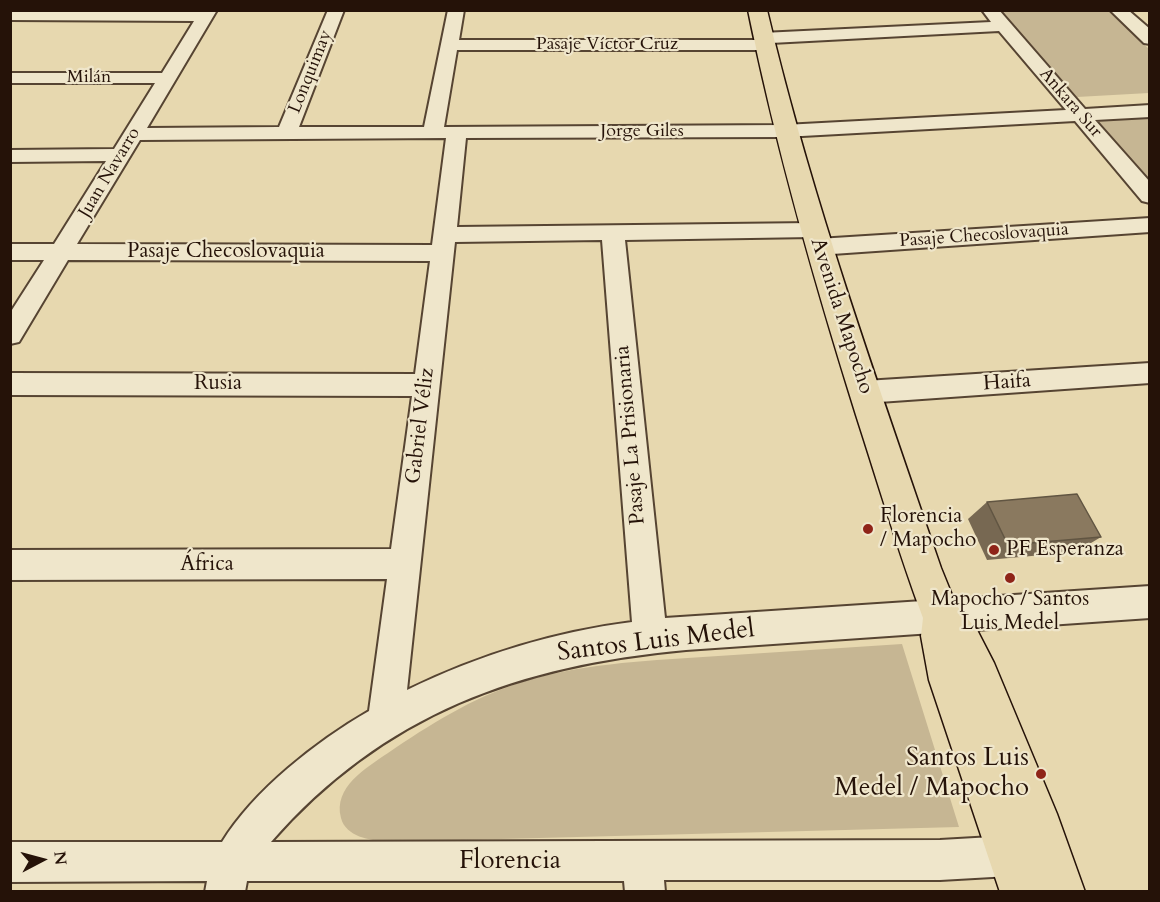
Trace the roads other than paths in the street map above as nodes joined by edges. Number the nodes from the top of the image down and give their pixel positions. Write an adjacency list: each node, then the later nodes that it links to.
1 (336, 10): 19 (street, Lonquimay)
2 (456, 10): 13 (street, Gabriel Véliz)
3 (757, 10): 12 (main road, Avenida Mapocho)
4 (990, 10): 10 (street, Ankara Sur)
5 (76, 13): 6 (street); 7 (street)
6 (207, 13): 15 (street, Juan Navarro)
7 (10, 15)
8 (1123, 15): 9 (street); 11 (street)
9 (1149, 19)
10 (1003, 26): 12 (street, Pasaje Víctor Cruz); 17 (street, Ankara Sur)
11 (1149, 39)
12 (763, 42): 13 (street, Pasaje Víctor Cruz); 18 (main road, Avenida Mapocho)
13 (450, 45): 20 (street, Gabriel Véliz)
14 (10, 78): 15 (street, Milán)
15 (167, 78): 21 (street, Juan Navarro)
16 (1149, 111): 17 (street, Jorge Giles)
17 (1080, 115): 18 (street, Jorge Giles); 24 (street, Ankara Sur)
18 (784, 131): 20 (street, Jorge Giles); 27 (main road, Avenida Mapocho)
19 (287, 133): 20 (street, Jorge Giles); 21 (street, Jorge Giles)
20 (445, 133): 28 (street, Gabriel Véliz)
21 (134, 134): 22 (street, Juan Navarro)
22 (120, 155): 23 (street); 30 (street, Juan Navarro)
23 (10, 156)
24 (1149, 195)
25 (1149, 225): 27 (street, Pasaje Checoslovaquia)
26 (613, 232): 27 (street, Pasaje Checoslovaquia); 28 (street, Pasaje Checoslovaquia); 40 (street, Pasaje La Prisionaria)
27 (816, 239): 35 (main road, Avenida Mapocho)
28 (444, 244): 30 (street, Pasaje Checoslovaquia); 34 (street, Gabriel Véliz)
29 (10, 252): 30 (street, Pasaje Checoslovaquia)
30 (61, 252): 31 (street, Juan Navarro)
31 (10, 335)
32 (1149, 373): 35 (street, Haifa)
33 (10, 384): 34 (street, Rusia)
34 (426, 385): 36 (street, Gabriel Véliz)
35 (865, 392): 39 (main road, Avenida Mapocho)
36 (404, 564): 37 (street, África); 41 (street, Gabriel Véliz)
37 (10, 565)
38 (1149, 602): 39 (street, Santos Luis Medel)
39 (942, 618): 40 (street, Santos Luis Medel); 42 (main road, Avenida Mapocho); 44 (main road, Avenida Mapocho)
40 (650, 637): 41 (street, Santos Luis Medel)
41 (386, 720): 46 (street, Santos Luis Medel)
42 (1035, 814): 44 (main road); 47 (main road, Avenida Mapocho)
43 (10, 862): 46 (street, Florencia)
44 (1017, 874): 45 (street, Florencia)
45 (644, 876): 46 (street, Florencia)
46 (228, 877)
47 (1062, 891)

